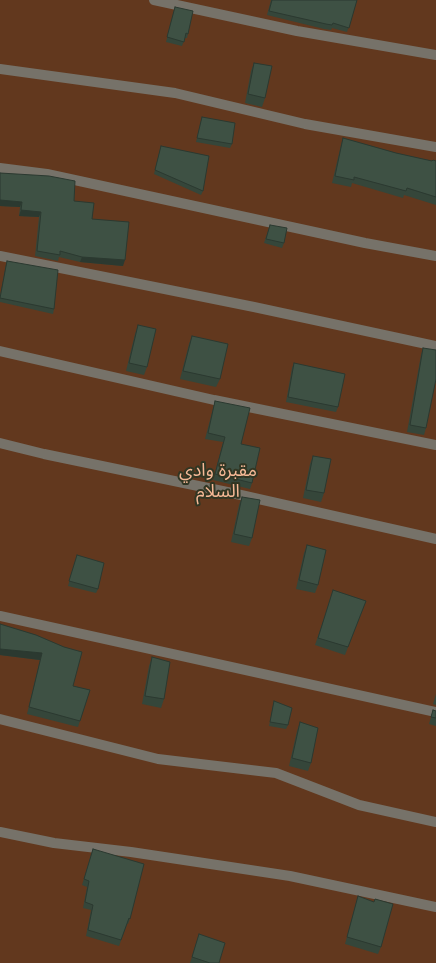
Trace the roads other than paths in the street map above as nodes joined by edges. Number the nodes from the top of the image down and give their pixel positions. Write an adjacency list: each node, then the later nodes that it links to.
1 (154, 0): 2 (lane)
2 (436, 55)
3 (0, 69): 4 (lane)
4 (436, 146)
5 (0, 168): 7 (lane)
6 (0, 256): 8 (lane)
7 (436, 256)
8 (436, 346)
9 (0, 351): 11 (lane)
10 (0, 443): 12 (lane)
11 (436, 445)
12 (436, 539)
13 (0, 616): 14 (lane)
14 (436, 712)
15 (0, 719): 16 (lane)
16 (436, 822)
17 (0, 832): 18 (lane)
18 (436, 907)

